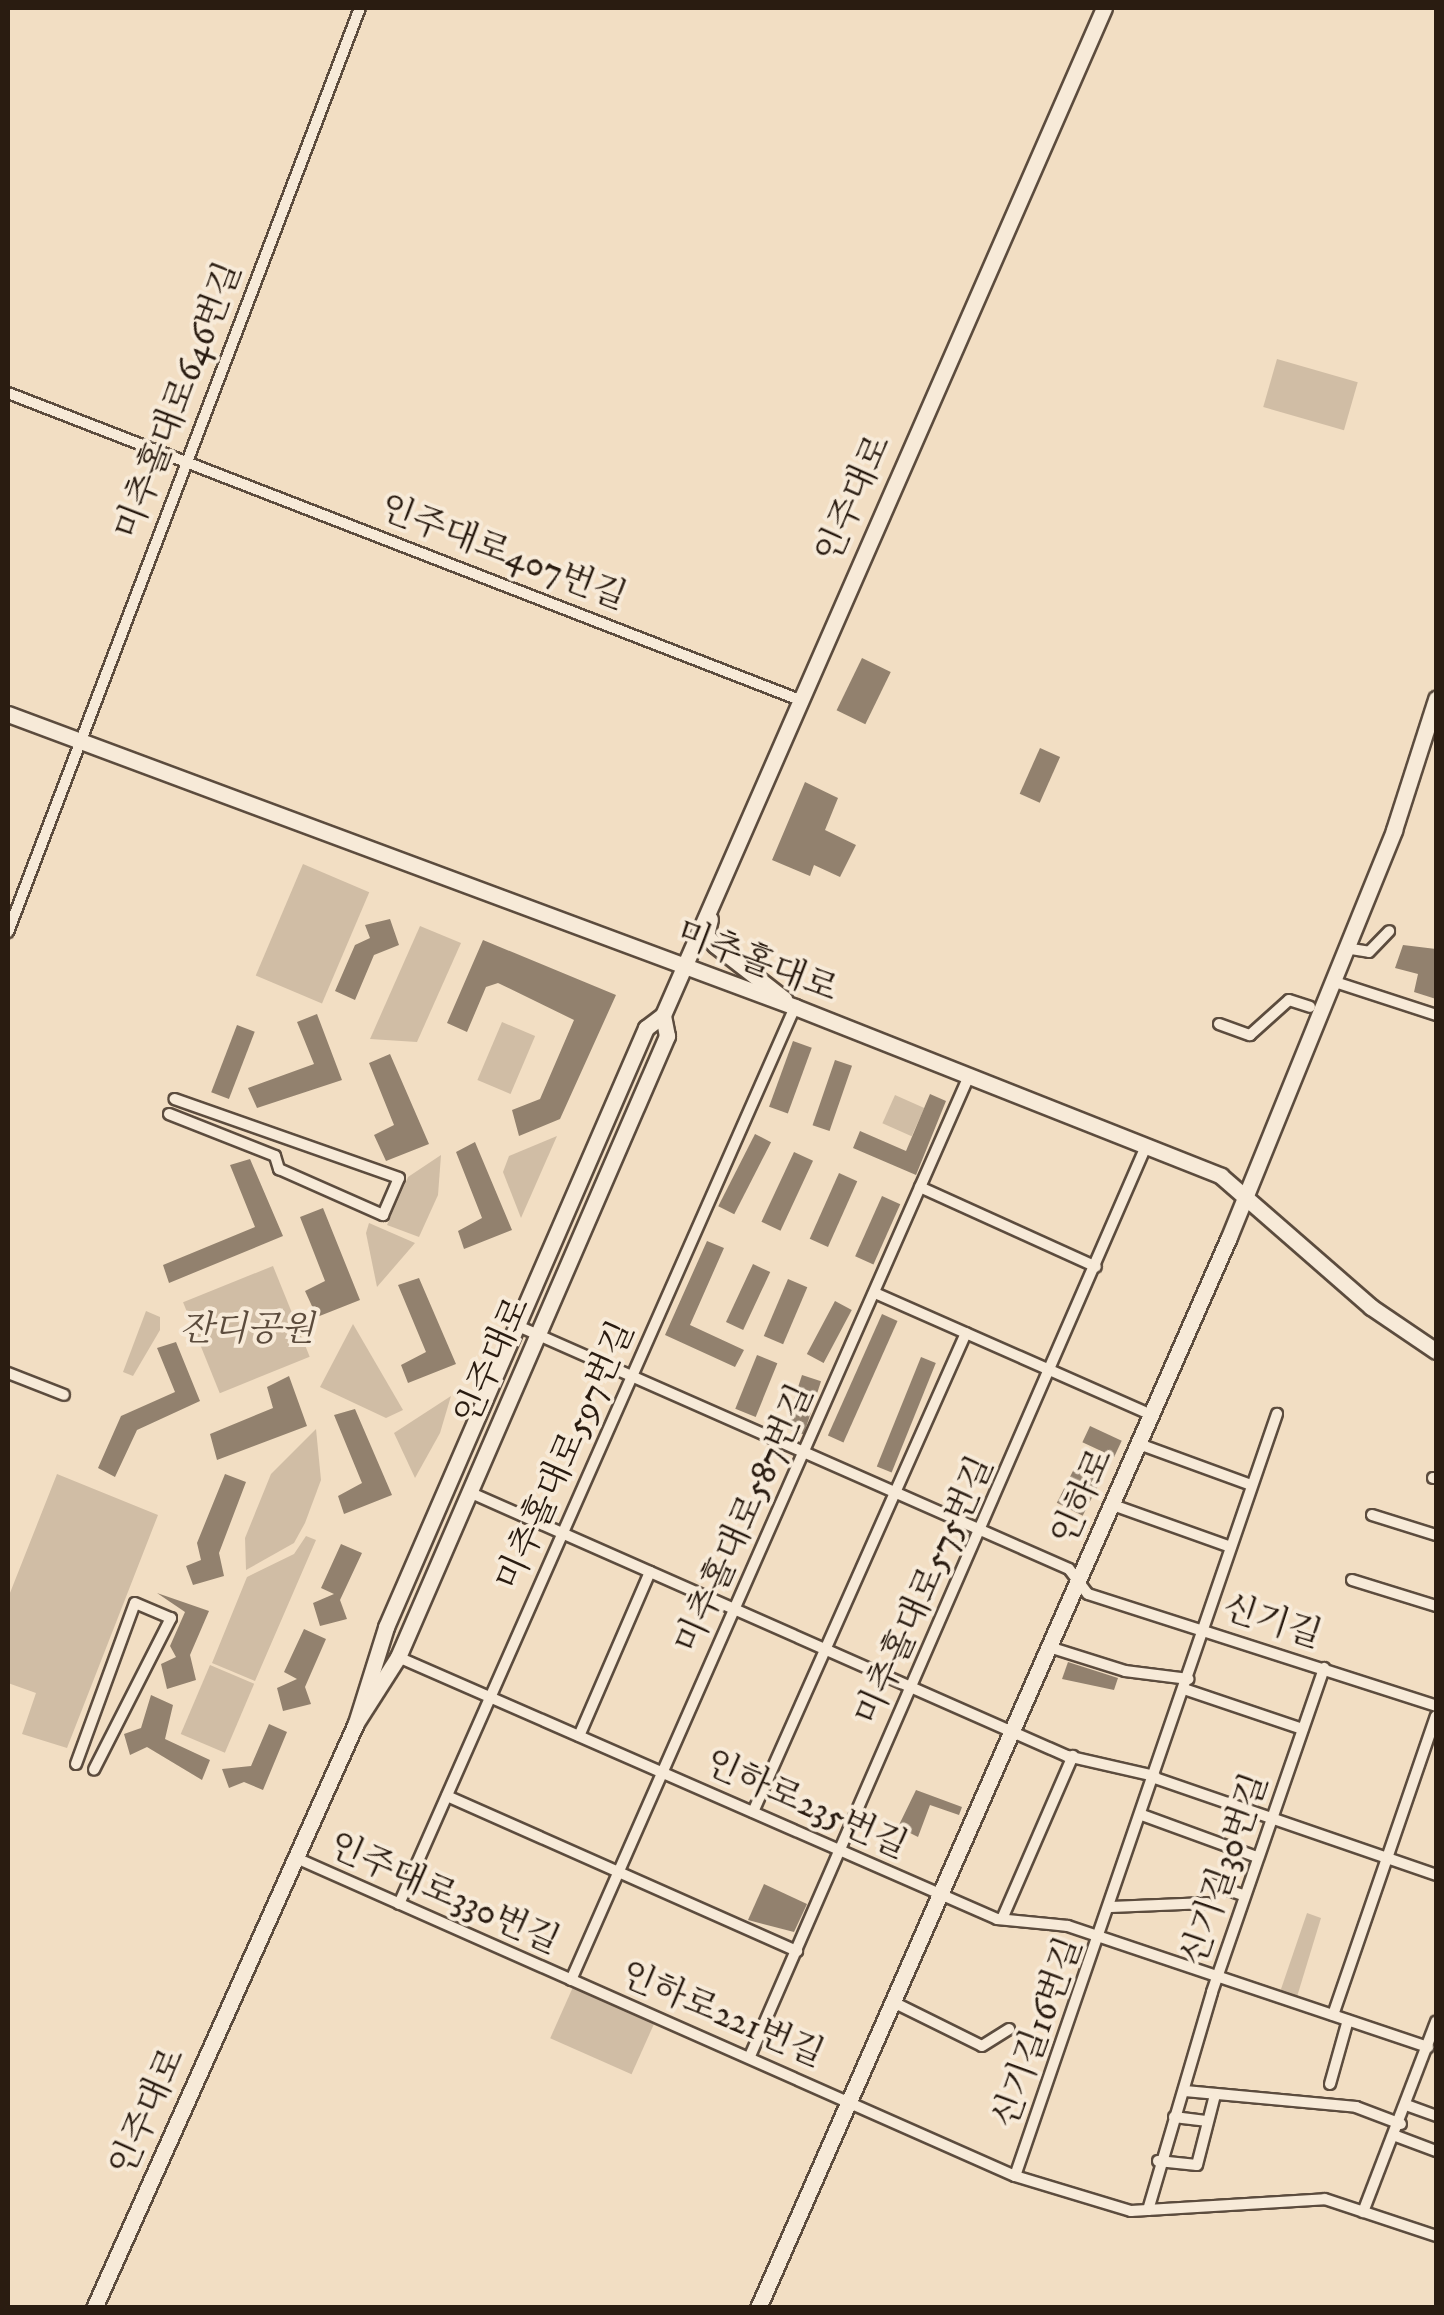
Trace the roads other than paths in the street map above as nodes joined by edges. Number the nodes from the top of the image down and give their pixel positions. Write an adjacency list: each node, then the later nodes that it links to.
1 (360, 8): 4 (street, 미추홀대로646번길)
2 (1104, 8): 6 (main road, 인주대로)
3 (8, 393): 4 (street, 인주대로407번길)
4 (185, 461): 6 (street, 인주대로407번길); 8 (street, 미추홀대로646번길)
5 (1436, 699): 12 (main road, 인하로)
6 (800, 700): 9 (main road, 인주대로)
7 (8, 714): 8 (main road, 미추홀대로)
8 (80, 741): 11 (street, 미추홀대로646번길); 13 (main road, 미추홀대로)
9 (716, 892): 13 (main road, 인주대로); 15 (main road)
10 (1388, 931): 12 (street)
11 (8, 932)
12 (1345, 948): 14 (main road, 인하로)
13 (682, 964): 15 (main road, 미추홀대로); 17 (main road, 인주대로)
14 (1332, 981): 18 (street); 25 (main road, 인하로)
15 (796, 1007): 20 (main road, 미추홀대로); 34 (street, 미추홀대로597번길)
16 (1310, 1007): 19 (street)
17 (663, 1015): 28 (main road, 인주대로); 30 (main road, 인주대로)
18 (1436, 1015)
19 (1218, 1024)
20 (969, 1076): 23 (main road, 미추홀대로); 24 (street, 미추홀대로587번길)
21 (175, 1098): 22 (street)
22 (169, 1114)
23 (1146, 1146): 25 (main road, 미추홀대로); 26 (street, 미추홀대로575번길)
24 (920, 1187): 26 (street); 27 (street, 미추홀대로587번길)
25 (1247, 1191): 31 (main road, 미추홀대로); 37 (main road, 인하로)
26 (1096, 1266): 32 (street, 미추홀대로575번길)
27 (875, 1293): 29 (street); 39 (street, 미추홀대로587번길)
28 (518, 1326): 30 (street, 신기길); 64 (main road, 인주대로)
29 (966, 1333): 32 (street); 42 (street)
30 (538, 1334): 34 (street, 신기길); 41 (main road, 인주대로)
31 (1436, 1351)
32 (1051, 1371): 37 (street); 45 (street, 미추홀대로575번길)
33 (8, 1373): 35 (street)
34 (631, 1376): 39 (street, 신기길); 46 (street, 미추홀대로597번길)
35 (64, 1395)
36 (1278, 1414): 40 (street, 신기길16번길)
37 (1152, 1415): 38 (main road, 인하로)
38 (1139, 1444): 40 (street); 43 (main road, 인하로)
39 (804, 1452): 42 (street, 신기길); 53 (street, 미추홀대로587번길)
40 (1251, 1486): 48 (street, 신기길16번길)
41 (469, 1492): 46 (street); 57 (main road, 인주대로)
42 (895, 1492): 45 (street, 신기길); 56 (street)
43 (1112, 1505): 48 (street); 51 (main road, 인하로)
44 (1372, 1515): 47 (street)
45 (984, 1531): 51 (street, 신기길); 60 (street, 미추홀대로575번길)
46 (562, 1533): 49 (street); 61 (street, 미추홀대로597번길)
47 (1436, 1535)
48 (1231, 1547): 54 (street, 신기길16번길)
49 (650, 1572): 53 (street); 67 (street)
50 (1352, 1580): 52 (street)
51 (1083, 1588): 54 (street, 신기길); 55 (main road, 인하로)
52 (1436, 1606)
53 (735, 1610): 56 (street); 71 (street, 미추홀대로587번길)
54 (1205, 1628): 58 (street, 신기길); 59 (street, 신기길16번길)
55 (1048, 1647): 59 (street); 66 (main road, 인하로)
56 (825, 1649): 60 (street); 74 (street)
57 (398, 1656): 61 (street, 인하로235번길); 64 (main road, 인주대로)
58 (1324, 1668): 62 (street, 신기길); 65 (street, 신기길30번길)
59 (1186, 1684): 65 (street); 72 (street, 신기길16번길)
60 (912, 1687): 66 (street); 77 (street, 미추홀대로575번길)
61 (490, 1697): 67 (street, 인하로235번길); 73 (street, 미추홀대로597번길)
62 (1436, 1706)
63 (1436, 1716): 80 (street)
64 (356, 1723): 79 (main road, 인주대로)
65 (1302, 1729): 76 (street, 신기길30번길)
66 (1012, 1731): 68 (street); 84 (main road, 인하로)
67 (579, 1736): 71 (street, 인하로235번길)
68 (1074, 1756): 72 (street); 89 (street)
69 (76, 1764): 70 (street)
70 (94, 1770)
71 (663, 1772): 74 (street, 인하로235번길); 81 (street, 미추홀대로587번길)
72 (1155, 1777): 75 (street, 신기길16번길); 76 (street)
73 (446, 1796): 81 (street); 87 (street, 미추홀대로597번길)
74 (753, 1812): 77 (street, 인하로235번길)
75 (1142, 1815): 78 (street); 88 (street, 신기길16번길)
76 (1270, 1819): 78 (street, 신기길30번길); 80 (street)
77 (842, 1851): 84 (street, 인하로235번길); 91 (street, 미추홀대로575번길)
78 (1258, 1857): 85 (street, 신기길30번길)
79 (294, 1858): 87 (street, 인주대로330번길); 118 (main road, 인주대로)
80 (1391, 1859): 82 (street); 95 (street)
81 (619, 1872): 91 (street); 93 (street, 미추홀대로587번길)
82 (1436, 1875)
83 (1208, 1883): 85 (street)
84 (934, 1891): 89 (street, 인하로235번길); 94 (main road, 인하로)
85 (1245, 1896): 92 (street, 신기길30번길)
86 (1207, 1903): 88 (street, 신기길16번길)
87 (399, 1904): 93 (street, 인주대로330번길)
88 (1111, 1908): 90 (street, 신기길16번길)
89 (1002, 1919): 90 (street, 인하로235번길)
90 (1101, 1939): 92 (street, 인하로235번길); 114 (street, 신기길16번길)
91 (797, 1951): 100 (street, 미추홀대로575번길)
92 (1218, 1978): 95 (street, 인하로235번길); 103 (street, 신기길30번길)
93 (572, 1980): 100 (street, 인하로221번길)
94 (893, 2002): 98 (street); 105 (main road, 인하로)
95 (1333, 2016): 96 (street, 인하로235번길)
96 (1348, 2020): 99 (street, 인하로235번길); 102 (street)
97 (1436, 2022): 99 (street)
98 (1009, 2029)
99 (1428, 2047): 101 (street)
100 (750, 2056): 105 (street, 인하로221번길)
101 (1431, 2064): 106 (street)
102 (1330, 2084)
103 (1185, 2090): 104 (street); 108 (street, 신기길30번길)
104 (1215, 2095): 109 (street); 110 (street)
105 (852, 2099): 114 (street, 인하로221번길); 119 (main road, 인하로)
106 (1409, 2106): 107 (street); 110 (street)
107 (1436, 2116)
108 (1174, 2117): 109 (street); 113 (street, 신기길30번길)
109 (1206, 2121): 113 (street)
110 (1401, 2124): 111 (street)
111 (1396, 2136): 112 (street); 116 (street)
112 (1436, 2150)
113 (1158, 2161): 115 (street, 신기길30번길)
114 (1015, 2176): 115 (street, 인하로221번길)
115 (1148, 2210): 116 (street, 인하로221번길)
116 (1363, 2212): 117 (street, 인하로221번길)
117 (1436, 2236)
118 (94, 2308)
119 (758, 2308)

